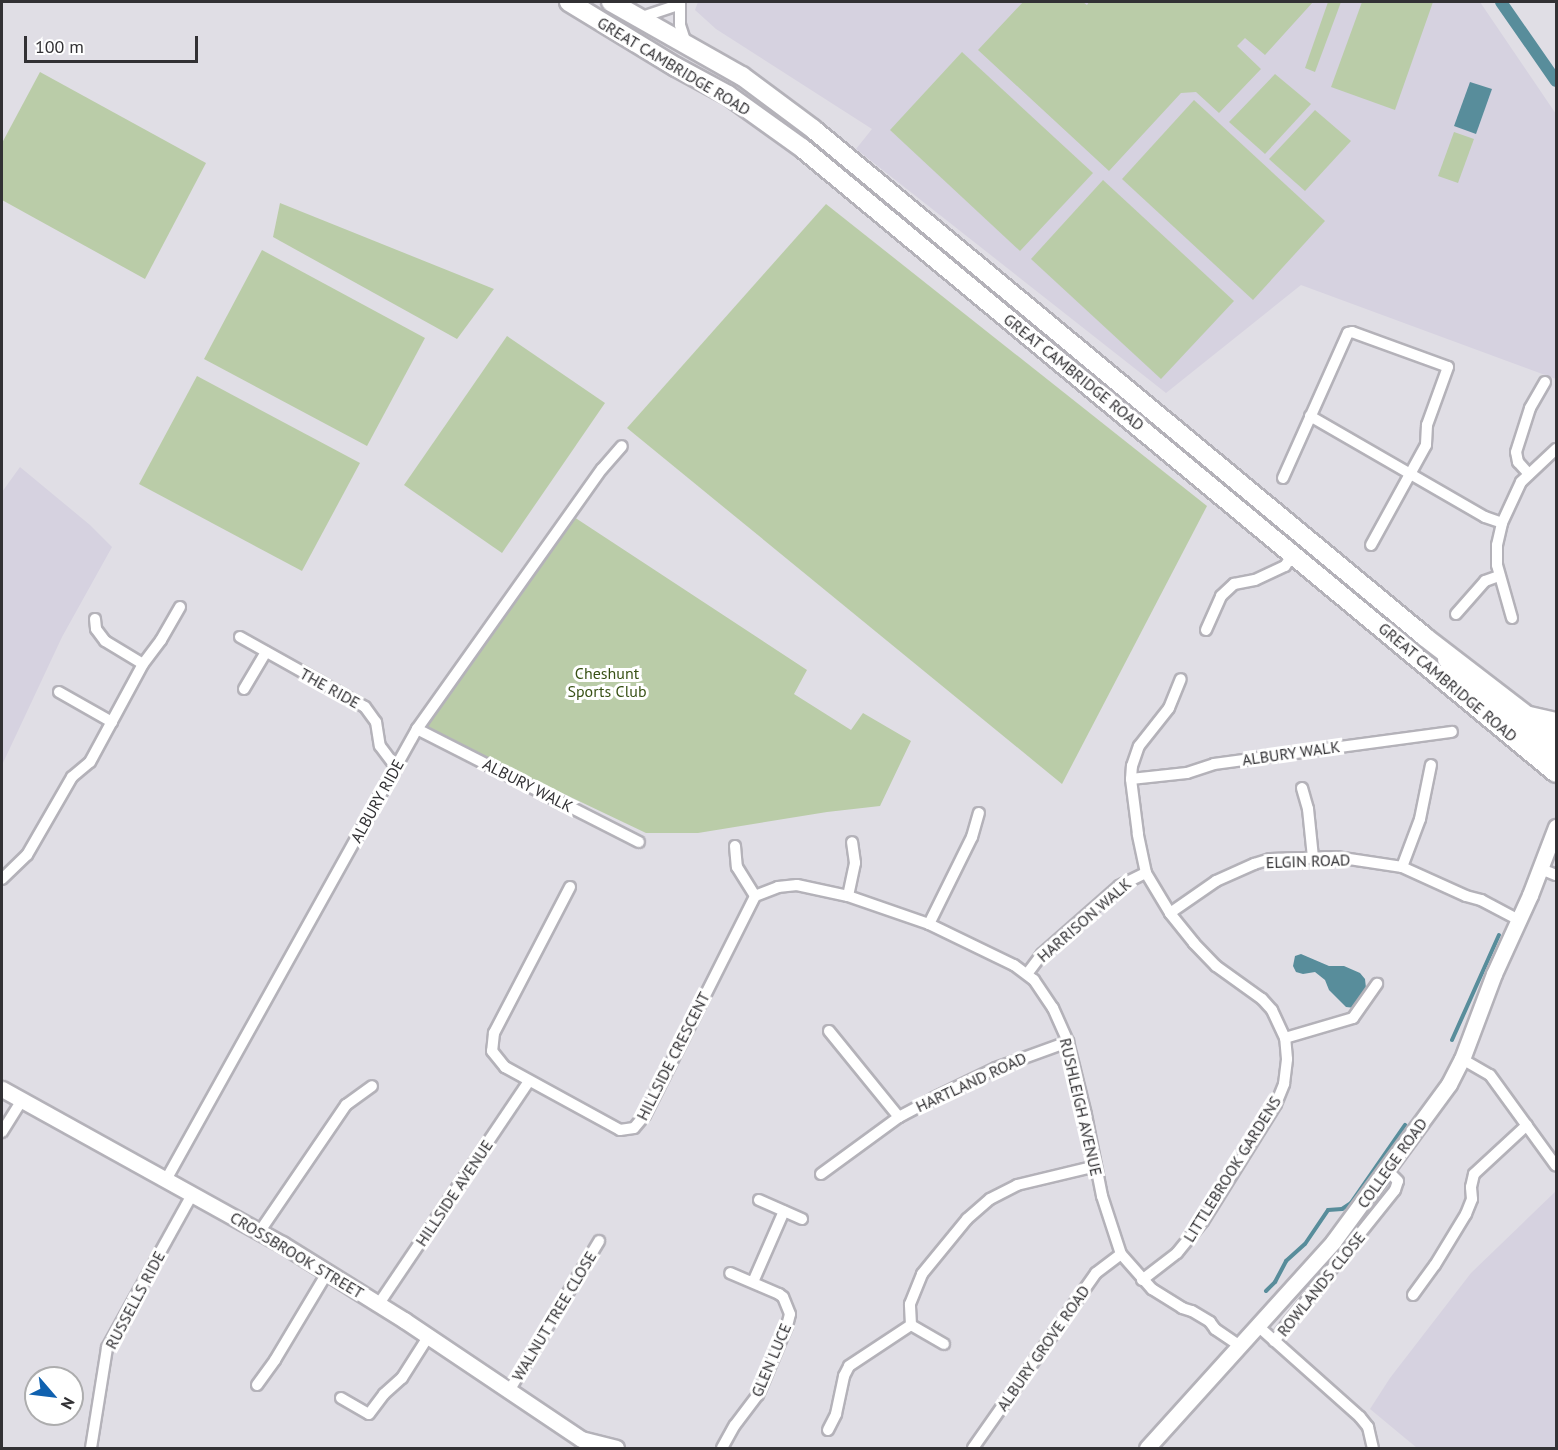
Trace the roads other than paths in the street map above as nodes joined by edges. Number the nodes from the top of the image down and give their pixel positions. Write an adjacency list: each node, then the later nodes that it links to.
1 (569, 2): 15 (highway, GREAT CAMBRIDGE ROAD)
2 (611, 2): 4 (highway, GREAT CAMBRIDGE ROAD)
3 (679, 3): 4 (street); 5 (street)
4 (638, 18): 5 (highway, GREAT CAMBRIDGE ROAD)
5 (687, 47): 23 (highway, GREAT CAMBRIDGE ROAD)
6 (1545, 382): 10 (street)
7 (1310, 416): 11 (street); 11 (street); 12 (street)
8 (622, 446): 32 (street, ALBURY RIDE)
9 (1557, 449): 10 (street)
10 (1528, 473): 13 (street)
11 (1409, 475): 13 (street); 14 (street)
12 (1283, 478)
13 (1502, 523): 16 (street)
14 (1371, 545)
15 (1293, 554): 21 (street); 38 (highway, GREAT CAMBRIDGE ROAD)
16 (1499, 576): 18 (street); 20 (street)
17 (180, 607): 25 (street)
18 (1456, 614)
19 (95, 618): 25 (street)
20 (1512, 618)
21 (1206, 630)
22 (240, 637): 24 (street, THE RIDE)
23 (1425, 637): 29 (highway, GREAT CAMBRIDGE ROAD); 35 (main road)
24 (266, 652): 27 (street); 37 (street, THE RIDE)
25 (143, 664): 31 (street)
26 (1181, 679): 39 (street, LITTLEBROOK GARDENS)
27 (244, 689)
28 (59, 692): 31 (street)
29 (1516, 709): 30 (street); 34 (highway, GREAT CAMBRIDGE ROAD)
30 (1557, 720)
31 (112, 722): 51 (street)
32 (417, 729): 37 (street, ALBURY RIDE); 43 (street, ALBURY WALK)
33 (1452, 732): 39 (street, ALBURY WALK)
34 (1557, 738)
35 (1557, 756)
36 (1431, 765): 47 (street)
37 (396, 767): 75 (street, ALBURY RIDE)
38 (1557, 773)
39 (1131, 779): 49 (street, LITTLEBROOK GARDENS)
40 (1302, 788): 46 (street)
41 (979, 813): 57 (street)
42 (1557, 827): 48 (main road, COLLEGE ROAD)
43 (639, 842)
44 (852, 842): 54 (street)
45 (735, 846): 53 (street)
46 (1313, 857): 47 (street, ELGIN ROAD); 55 (street, ELGIN ROAD)
47 (1402, 867): 56 (street, ELGIN ROAD)
48 (1541, 869): 50 (street); 56 (main road, COLLEGE ROAD)
49 (1146, 873): 55 (street, LITTLEBROOK GARDENS); 58 (street, HARRISON WALK)
50 (1557, 875)
51 (2, 879)
52 (570, 887): 64 (street, HILLSIDE CRESCENT)
53 (755, 896): 54 (street, RUSHLEIGH AVENUE); 64 (street, HILLSIDE CRESCENT)
54 (848, 896): 57 (street, RUSHLEIGH AVENUE)
55 (1170, 913): 61 (street, LITTLEBROOK GARDENS)
56 (1519, 920): 63 (main road, COLLEGE ROAD)
57 (929, 924): 58 (street, RUSHLEIGH AVENUE)
58 (1027, 974): 62 (street, RUSHLEIGH AVENUE)
59 (1377, 984): 61 (street)
60 (829, 1031): 68 (street)
61 (1286, 1038): 85 (street, LITTLEBROOK GARDENS)
62 (1068, 1042): 68 (street, HARTLAND ROAD); 71 (street, RUSHLEIGH AVENUE)
63 (1462, 1059): 69 (street); 73 (main road, COLLEGE ROAD)
64 (529, 1081): 88 (street, HILLSIDE AVENUE)
65 (372, 1086): 80 (street)
66 (2, 1089): 67 (main road, CROSSBROOK STREET)
67 (22, 1100): 70 (street); 75 (main road, CROSSBROOK STREET)
68 (899, 1117): 74 (street, HARTLAND ROAD)
69 (1527, 1125): 72 (street); 87 (street)
70 (2, 1132)
71 (1096, 1166): 82 (street, RUSHLEIGH AVENUE); 89 (street)
72 (1557, 1166)
73 (1387, 1170): 90 (main road, COLLEGE ROAD); 92 (street, ROWLANDS CLOSE)
74 (820, 1174)
75 (167, 1178): 76 (main road, CROSSBROOK STREET)
76 (193, 1193): 80 (main road, CROSSBROOK STREET); 101 (street, RUSSELLS RIDE)
77 (759, 1200): 78 (street)
78 (784, 1211): 79 (street); 86 (street)
79 (802, 1219)
80 (260, 1231): 83 (main road, CROSSBROOK STREET)
81 (599, 1241): 96 (street, WALNUT TREE CLOSE)
82 (1121, 1254): 85 (street, RUSHLEIGH AVENUE); 103 (street, ALBURY GROVE ROAD)
83 (327, 1273): 88 (main road, CROSSBROOK STREET); 95 (street)
84 (730, 1273): 86 (street, GLEN LUCE)
85 (1142, 1280): 94 (street, RUSHLEIGH AVENUE)
86 (753, 1282): 102 (street, GLEN LUCE)
87 (1413, 1295)
88 (378, 1305): 91 (main road, CROSSBROOK STREET)
89 (911, 1325): 93 (street); 98 (street)
90 (1259, 1327): 92 (street, ROWLANDS CLOSE); 94 (main road, COLLEGE ROAD)
91 (428, 1337): 96 (main road, CROSSBROOK STREET); 97 (street)
92 (1274, 1341): 105 (street, ROWLANDS CLOSE)
93 (944, 1344)
94 (1240, 1346): 104 (main road, COLLEGE ROAD)
95 (257, 1385)
96 (509, 1391): 99 (main road, CROSSBROOK STREET)
97 (341, 1398)
98 (828, 1430)
99 (578, 1444): 100 (main road, CROSSBROOK STREET)
100 (606, 1448)
101 (91, 1449)
102 (722, 1449)
103 (974, 1449)
104 (1147, 1449)
105 (1373, 1449)

